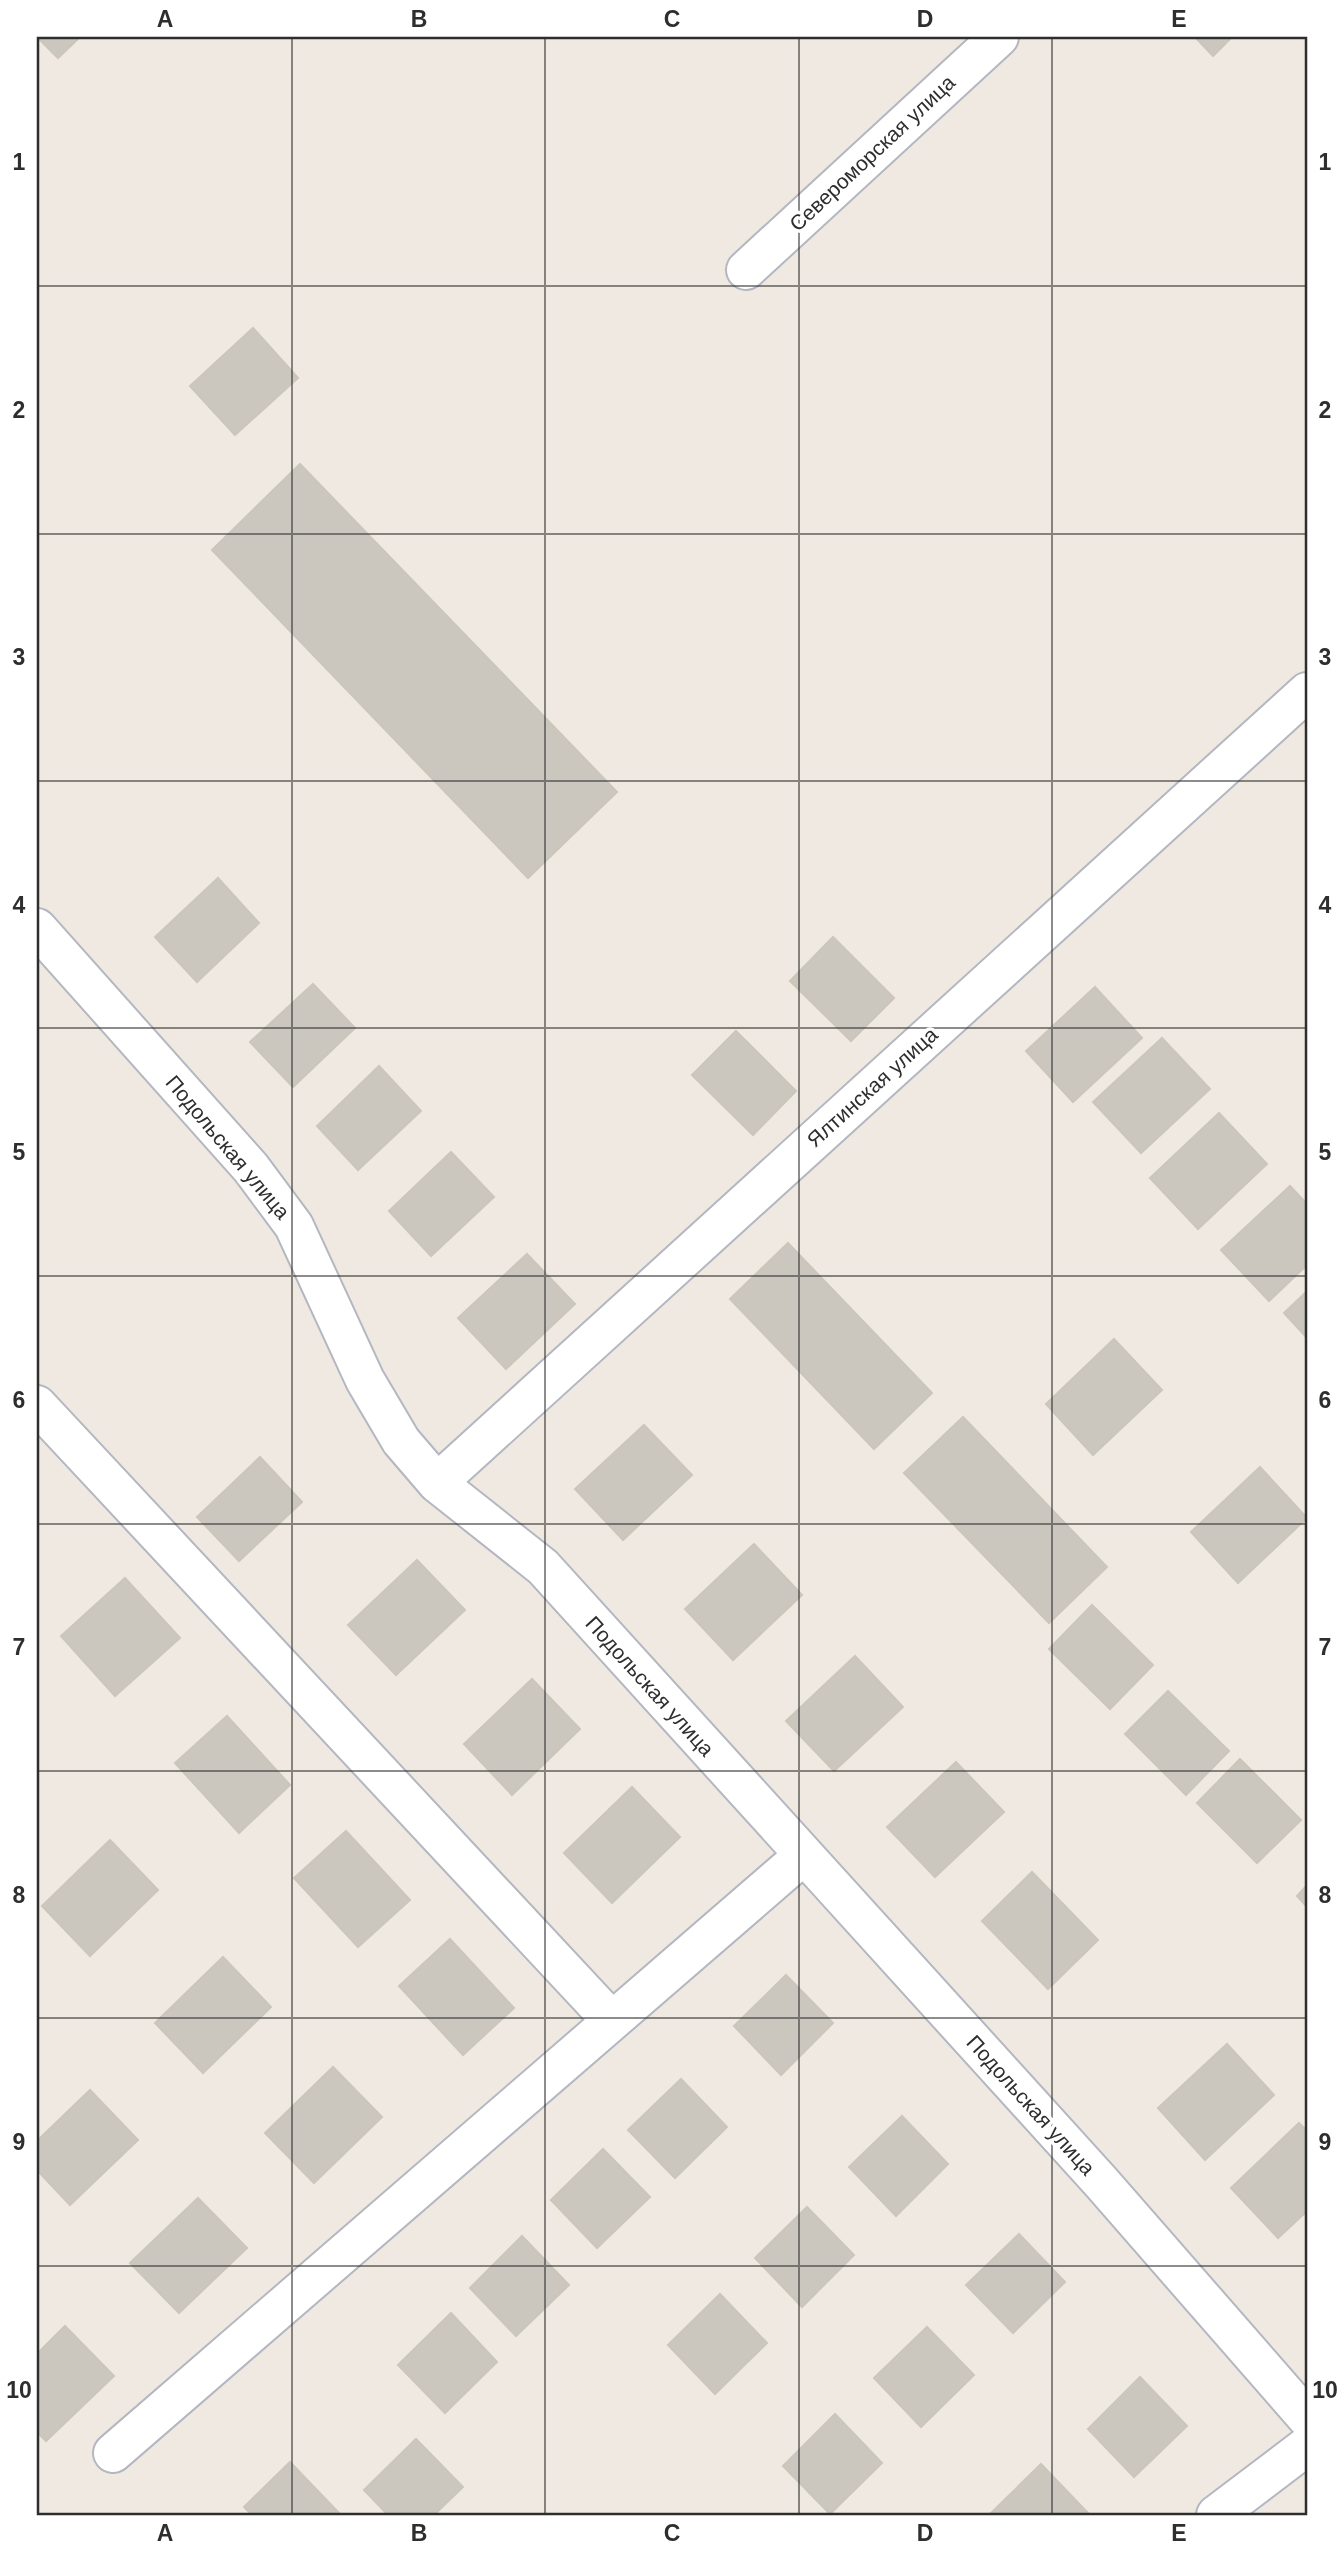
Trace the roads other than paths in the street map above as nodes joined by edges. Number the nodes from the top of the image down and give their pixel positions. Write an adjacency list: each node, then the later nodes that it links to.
1 (999, 37): 2 (street, Североморская улица)
2 (746, 270)
3 (1307, 692): 6 (street, Ялтинская улица)
4 (37, 928): 6 (street, Подольская улица)
5 (37, 1405): 8 (street)
6 (437, 1483): 7 (street, Подольская улица)
7 (804, 1855): 8 (street); 9 (street, Подольская улица)
8 (612, 2021): 11 (street)
9 (1307, 2418)
10 (1307, 2446): 12 (street)
11 (113, 2453)
12 (1216, 2515)

